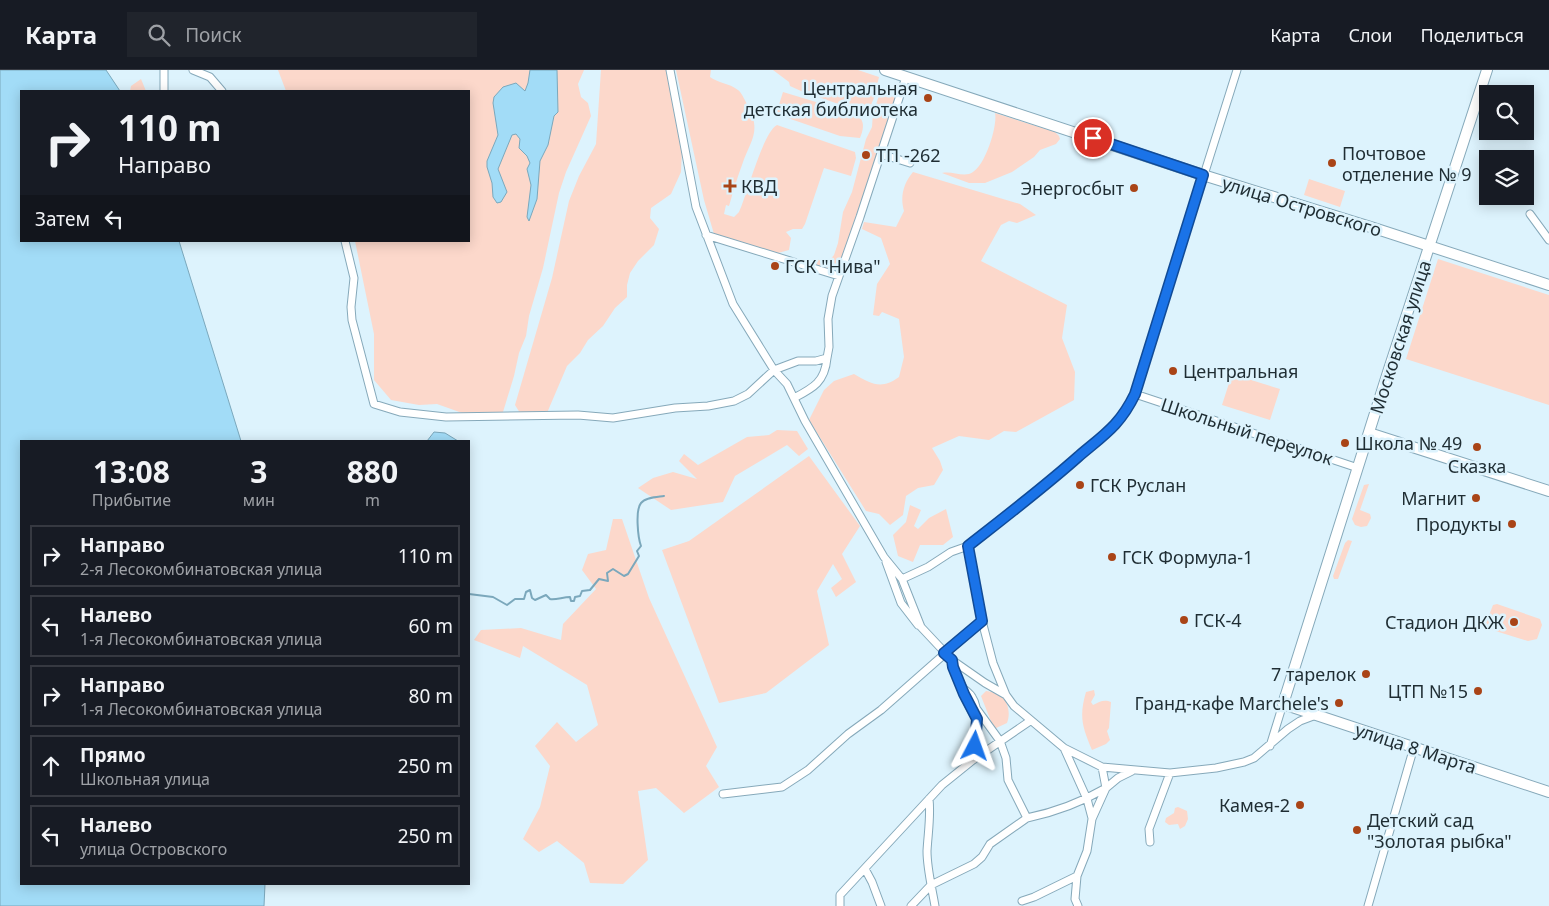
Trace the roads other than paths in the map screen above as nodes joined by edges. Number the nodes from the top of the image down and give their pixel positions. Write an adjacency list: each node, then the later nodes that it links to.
1 (164, 70): 8 (street)
2 (193, 70): 9 (street)
3 (670, 70): 14 (street)
4 (885, 70): 7 (main road, улица Островского)
5 (1237, 70): 12 (street)
6 (1487, 70): 17 (main road, Московская улица)
7 (906, 77): 10 (street); 12 (main road, улица Островского)
8 (164, 90)
9 (221, 90)
10 (881, 154): 11 (street); 18 (street)
11 (910, 164)
12 (1203, 175): 17 (main road, улица Островского); 22 (street)
13 (1530, 214): 15 (street)
14 (706, 235): 18 (street); 21 (street)
15 (1549, 240)
16 (345, 242): 21 (street)
17 (1430, 246): 19 (main road, улица Островского); 24 (main road, Московская улица)
18 (839, 276): 20 (street)
19 (1549, 284)
20 (827, 358): 21 (street); 23 (street)
21 (774, 370): 23 (street)
22 (1135, 394): 25 (street, Школьный переулок); 27 (street)
23 (794, 398): 28 (street)
24 (1369, 433): 25 (main road, Московская улица); 26 (main road)
25 (1358, 468): 36 (main road, Московская улица)
26 (1549, 491)
27 (968, 546): 29 (street); 30 (street)
28 (884, 557): 29 (street); 31 (street)
29 (902, 579): 31 (street)
30 (982, 621): 32 (street); 35 (street)
31 (920, 627): 32 (street)
32 (944, 653): 33 (street); 51 (street)
33 (952, 660): 34 (street); 35 (street)
34 (962, 686): 37 (street); 39 (street)
35 (1006, 695): 40 (street)
36 (1283, 704): 38 (main road, улица 8 Марта); 42 (street, Московская улица)
37 (976, 708): 39 (street); 41 (street)
38 (1317, 715): 42 (street); 44 (main road, улица 8 Марта)
39 (977, 719): 45 (street)
40 (1030, 721): 41 (street); 43 (street)
41 (1000, 741): 45 (street); 54 (street)
42 (1270, 747): 48 (street)
43 (1064, 748): 46 (street); 53 (street)
44 (1414, 748): 50 (main road, улица 8 Марта); 66 (street)
45 (973, 760): 52 (street)
46 (1102, 766): 47 (street); 49 (street)
47 (1132, 770): 48 (street); 49 (street)
48 (1170, 773): 56 (street)
49 (1106, 788): 53 (street); 55 (street)
50 (1549, 792)
51 (723, 794)
52 (929, 799): 57 (street); 59 (street)
53 (1086, 799): 54 (street); 55 (street)
54 (1027, 818): 59 (street)
55 (1092, 819): 58 (street)
56 (1150, 842)
57 (864, 869): 62 (street); 63 (street)
58 (1076, 876): 60 (street); 61 (street)
59 (931, 886): 64 (street); 65 (street)
60 (1022, 901)
61 (1076, 904)
62 (840, 906)
63 (881, 906)
64 (911, 906)
65 (935, 906)
66 (1368, 906)

